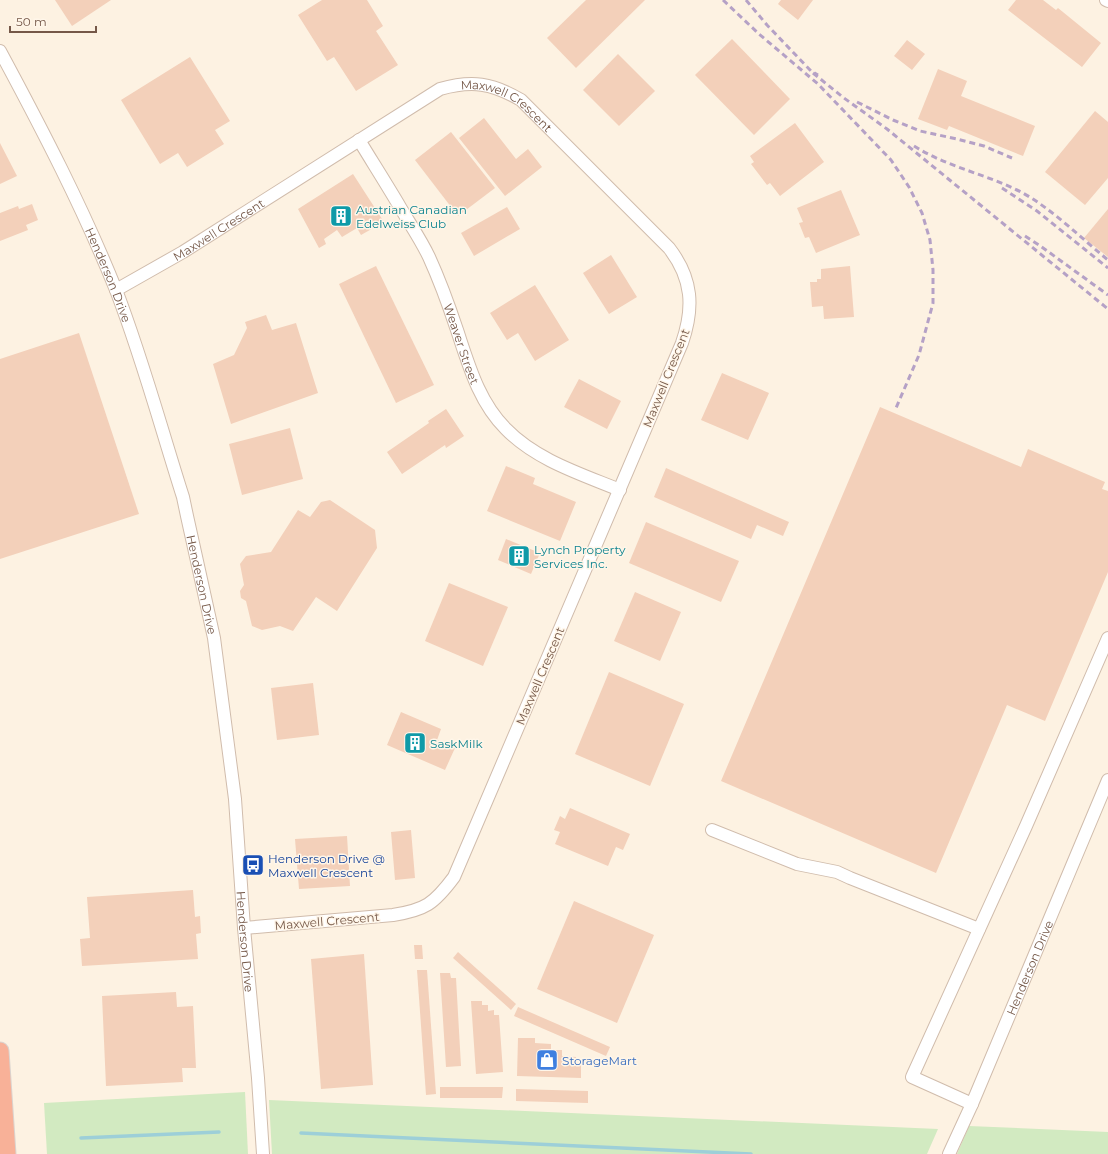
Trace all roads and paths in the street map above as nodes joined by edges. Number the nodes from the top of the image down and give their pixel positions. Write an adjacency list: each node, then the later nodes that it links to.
1 (0, 51): 3 (street, Henderson Drive)
2 (359, 140): 3 (street, Maxwell Crescent); 4 (street, Weaver Street); 4 (street, Maxwell Crescent)
3 (116, 290): 8 (street, Henderson Drive)
4 (620, 490): 8 (street, Maxwell Crescent)
5 (1108, 638): 9 (street)
6 (1108, 780): 11 (street, Henderson Drive)
7 (712, 830): 9 (street)
8 (244, 928): 13 (street, Henderson Drive)
9 (979, 929): 11 (street)
10 (0, 1051): 12 (highway)
11 (972, 1104): 14 (street, Henderson Drive)
12 (8, 1154)
13 (263, 1154)
14 (949, 1154)

